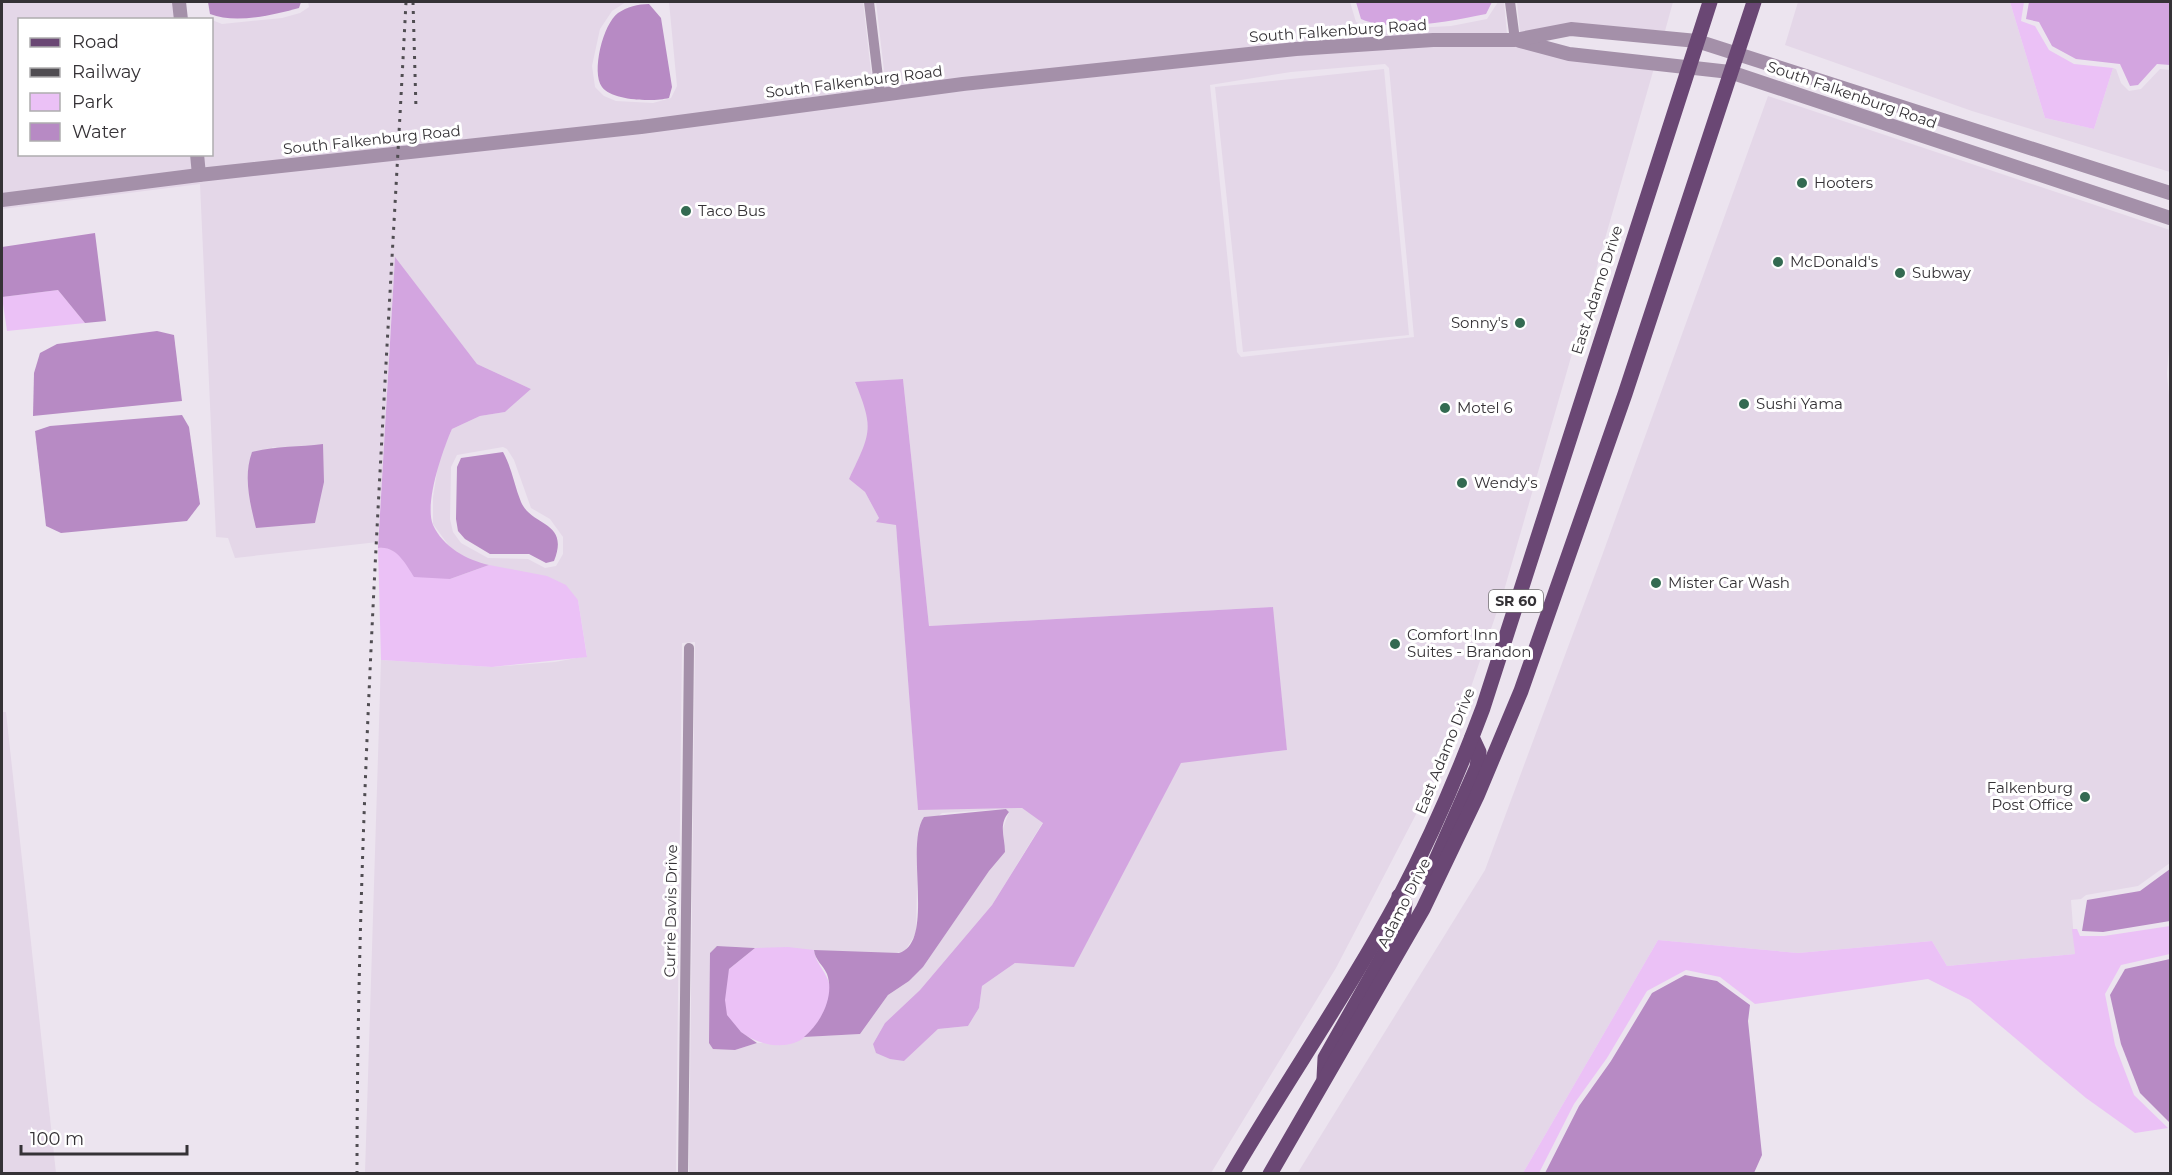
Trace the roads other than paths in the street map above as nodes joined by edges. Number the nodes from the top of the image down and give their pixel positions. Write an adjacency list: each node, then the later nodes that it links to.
1 (179, 2): 6 (street)
2 (869, 2): 12 (street)
3 (1510, 2): 7 (street)
4 (1710, 2): 8 (main road, SR 60)
5 (1754, 2): 9 (main road, SR 60)
6 (181, 18)
7 (1515, 40): 8 (street, South Falkenburg Road); 10 (street, South Falkenburg Road); 12 (street, South Falkenburg Road)
8 (1697, 41): 9 (street, South Falkenburg Road); 10 (main road, SR 60)
9 (1737, 53): 11 (main road, SR 60); 13 (street, South Falkenburg Road)
10 (1689, 66): 11 (street, South Falkenburg Road); 23 (main road, East Adamo Drive / SR 60)
11 (1730, 72): 15 (street, South Falkenburg Road); 25 (main road, Adamo Drive / SR 60)
12 (880, 94): 16 (street, South Falkenburg Road)
13 (2013, 143): 15 (street); 17 (street, South Falkenburg Road)
14 (196, 156): 16 (street)
15 (2005, 164): 20 (street, South Falkenburg Road)
16 (199, 175): 19 (street, South Falkenburg Road)
17 (2151, 187): 18 (street, South Falkenburg Road); 20 (street)
18 (2170, 194)
19 (2, 200)
20 (2145, 210): 21 (street, South Falkenburg Road)
21 (2170, 218)
22 (689, 648): 27 (street, Currie Davis Drive)
23 (1472, 737): 24 (main road, East Adamo Drive / SR 60); 25 (main road)
24 (1399, 896): 26 (main road); 28 (main road, East Adamo Drive / SR 60)
25 (1423, 909): 26 (main road, Adamo Drive / SR 60)
26 (1324, 1081): 29 (main road, Adamo Drive / SR 60)
27 (683, 1173)
28 (1232, 1173)
29 (1269, 1173)

